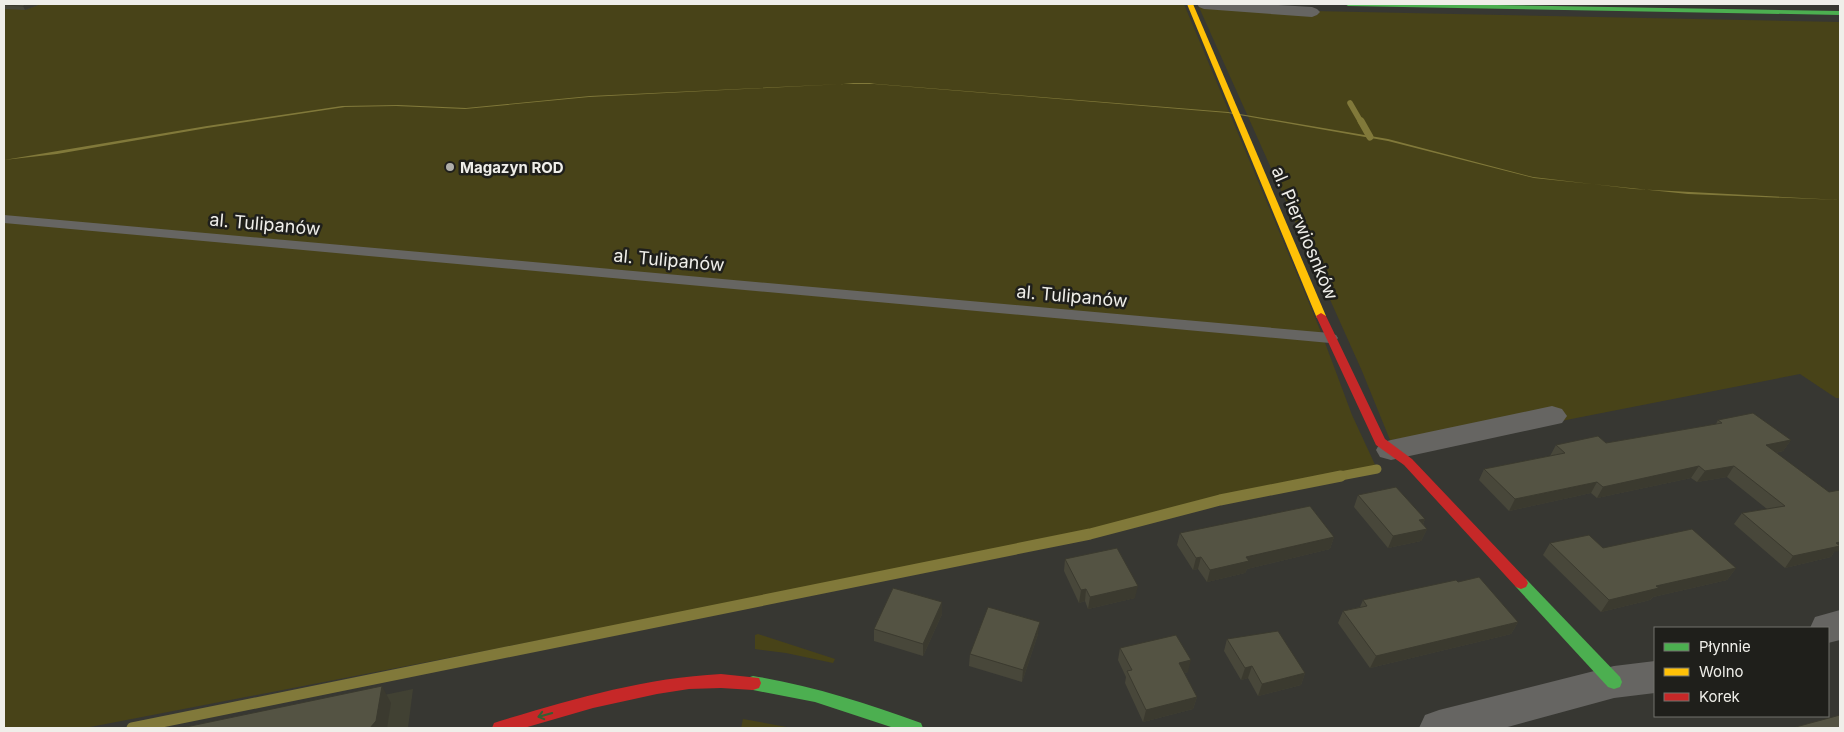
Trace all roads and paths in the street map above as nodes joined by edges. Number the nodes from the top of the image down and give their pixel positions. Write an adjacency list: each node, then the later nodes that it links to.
1 (1190, 4): 7 (street, al. Pierwiosnków)
2 (1204, 4): 4 (street)
3 (1348, 4): 5 (street)
4 (1312, 12)
5 (1840, 12)
6 (4, 219): 7 (lane, al. Tulipanów)
7 (1330, 338): 9 (street, al. Pierwiosnków)
8 (1552, 416): 9 (street)
9 (1399, 456): 11 (street, al. Pierwiosnków)
10 (1654, 677): 11 (street)
11 (1614, 682): 16 (street)
12 (590, 702): 13 (street, one-way to 13); 14 (street); 15 (street)
13 (500, 728)
14 (546, 728)
15 (916, 728)
16 (1439, 728)

